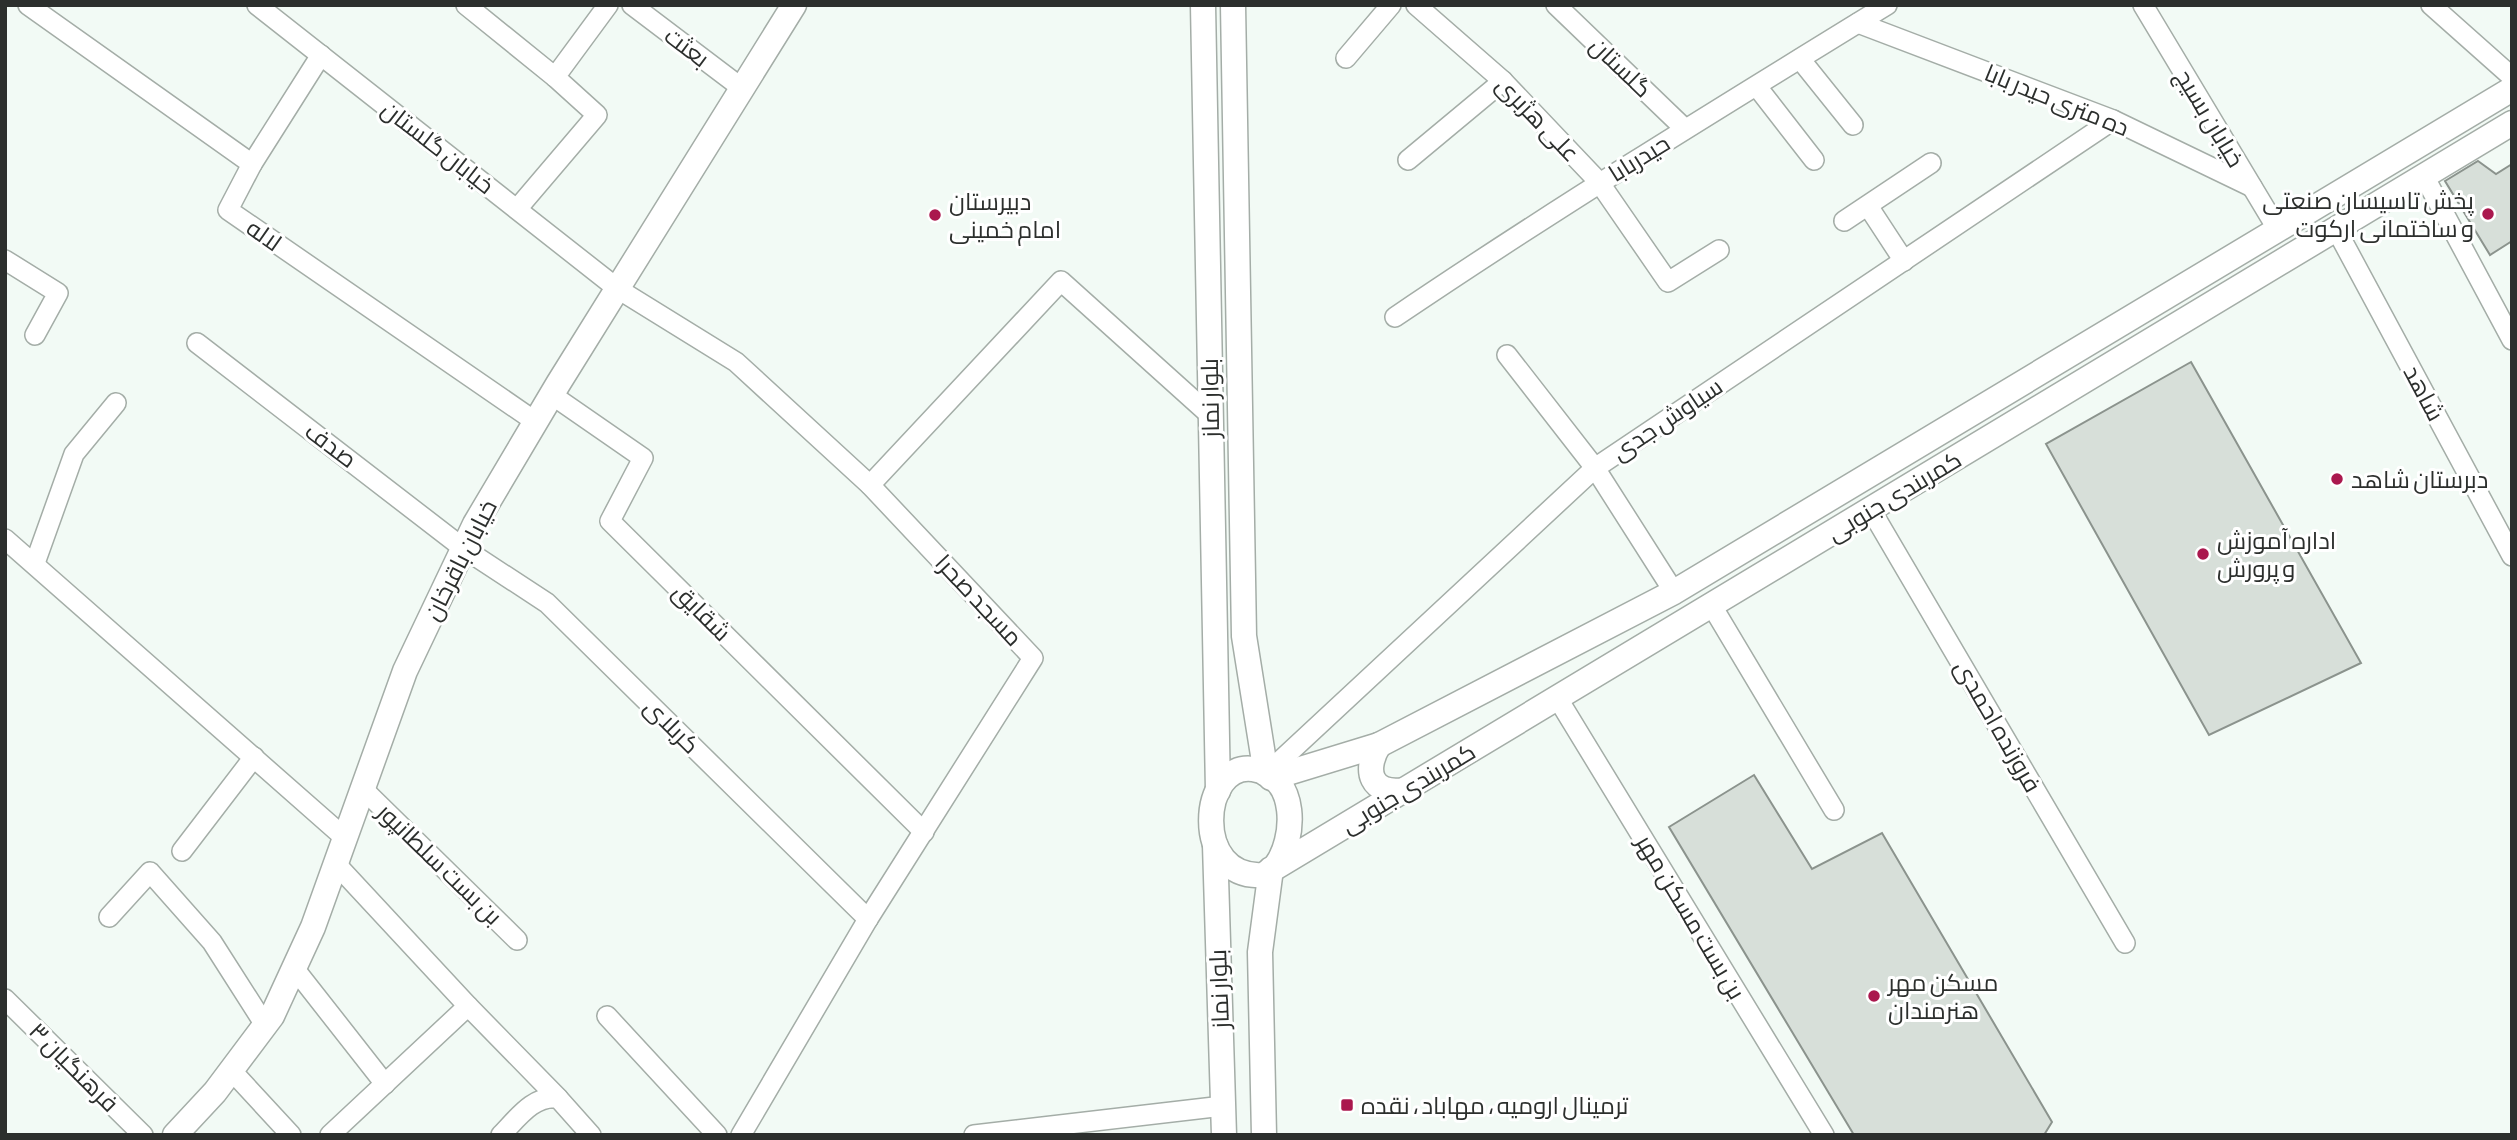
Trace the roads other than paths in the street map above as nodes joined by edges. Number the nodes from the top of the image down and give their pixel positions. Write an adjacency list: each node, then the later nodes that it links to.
1 (29, 5): 32 (street)
2 (257, 5): 16 (street, خیابان گلستان)
3 (466, 5): 19 (street)
4 (608, 5): 19 (street)
5 (632, 5): 23 (street, بعثت)
6 (794, 5): 23 (main road, خیابان باقرخان)
7 (1203, 5): 56 (main road, بلوار نماز)
8 (1233, 5): 67 (main road, بلوار نماز)
9 (1391, 5): 17 (street)
10 (1416, 5): 21 (street, علی هژبری)
11 (1556, 5): 28 (street, گلستان)
12 (1887, 5): 15 (street, حیدربابا)
13 (2143, 5): 35 (street, خیابان بسیج)
14 (2431, 5): 20 (street)
15 (1858, 23): 18 (street, حیدربابا); 25 (street, ده متری حیدر بابا)
16 (321, 55): 32 (street); 38 (street, خیابان گلستان)
17 (1346, 58)
18 (1800, 60): 22 (street, حیدربابا); 27 (street)
19 (555, 76): 38 (street)
20 (2512, 77)
21 (1503, 81): 29 (street); 34 (street, علی هژبری)
22 (1758, 88): 28 (street, حیدربابا); 30 (street)
23 (743, 89): 46 (main road, خیابان باقرخان)
24 (2512, 89): 36 (main road, کمربندی جنوبی)
25 (2113, 120): 35 (street, ده متری حیدر بابا); 45 (street, سیاوش جدی)
26 (2512, 123): 33 (main road, کمربندی جنوبی)
27 (1853, 125)
28 (1685, 129): 34 (street, حیدربابا)
29 (1408, 160)
30 (1814, 160)
31 (1931, 163): 37 (street)
32 (252, 164): 57 (street, لاله)
33 (2424, 176): 40 (main road, کمربندی جنوبی); 49 (street)
34 (1599, 182): 42 (street, علی هژبری); 47 (street, حیدربابا)
35 (2252, 187): 41 (street, خیابان بسیج)
36 (2322, 203): 40 (main road); 41 (main road, کمربندی جنوبی)
37 (1868, 206): 39 (street); 45 (street)
38 (517, 209): 46 (street, خیابان گلستان)
39 (1844, 221)
40 (2336, 229): 43 (main road, کمربندی جنوبی); 63 (street, شاهد)
41 (2278, 230): 43 (main road); 50 (main road, کمربندی جنوبی)
42 (1719, 250)
43 (2293, 255): 53 (main road, کمربندی جنوبی)
44 (5, 260): 48 (street)
45 (1903, 261): 58 (street, سیاوش جدی)
46 (618, 289): 54 (main road, خیابان باقرخان); 59 (street, خیابان گلستان)
47 (1395, 317)
48 (35, 335)
49 (2512, 340)
50 (2093, 342): 53 (main road); 65 (main road, کمربندی جنوبی)
51 (197, 343): 62 (street, صدف)
52 (1507, 355): 58 (street)
53 (2109, 366): 60 (main road, کمربندی جنوبی)
54 (552, 395): 57 (main road, خیابان باقرخان); 77 (street, شقایق)
55 (117, 402): 64 (street)
56 (1210, 415): 59 (street); 69 (main road, بلوار نماز)
57 (536, 422): 62 (main road, خیابان باقرخان)
58 (1595, 468): 65 (street); 72 (street, سیاوش جدی)
59 (870, 485): 77 (street, مسجد صحرا)
60 (1871, 510): 66 (main road, کمربندی جنوبی); 86 (street, فروزنده احمدی)
61 (5, 539): 64 (street)
62 (463, 548): 73 (main road, خیابان باقرخان); 84 (street, کربلای)
63 (2512, 556)
64 (35, 563): 71 (street)
65 (1674, 592): 70 (main road, کمربندی جنوبی)
66 (1712, 606): 68 (main road, کمربندی جنوبی); 76 (street)
67 (1254, 694): 69 (main road); 72 (main road, بلوار نماز)
68 (1558, 699): 74 (main road, کمربندی جنوبی); 110 (street, بن بست مسکن مهر)
69 (1216, 706): 75 (main road, بلوار نماز)
70 (1379, 744): 72 (main road, کمربندی جنوبی); 74 (main road)
71 (254, 757): 78 (street); 80 (street)
72 (1269, 776): 75 (main road); 82 (main road)
73 (363, 789): 78 (main road, خیابان باقرخان); 85 (street, بن بست سلطانپور)
74 (1405, 790): 82 (main road, کمربندی جنوبی)
75 (1218, 791): 79 (main road)
76 (1834, 810)
77 (924, 832): 84 (street, مسجد صحرا)
78 (345, 838): 81 (main road, خیابان باقرخان)
79 (1215, 844): 82 (main road); 88 (main road, بلوار نماز)
80 (182, 851)
81 (336, 864): 89 (main road, خیابان باقرخان); 91 (street)
82 (1273, 868): 87 (main road, بلوار نماز)
83 (109, 917): 93 (street)
84 (868, 919): 106 (street, مسجد صحرا)
85 (517, 940)
86 (2125, 943)
87 (1260, 952): 88 (main road); 109 (main road, بلوار نماز)
88 (1218, 953): 97 (main road, بلوار نماز)
89 (294, 968): 93 (main road, خیابان باقرخان); 95 (street)
90 (5, 999): 99 (street, فرهنگیان ۳)
91 (468, 1006): 95 (street); 96 (street)
92 (607, 1016): 105 (street)
93 (265, 1025): 94 (main road, خیابان باقرخان)
94 (231, 1070): 100 (main road, خیابان باقرخان); 101 (street)
95 (385, 1084): 102 (street)
96 (558, 1098): 103 (street); 104 (street)
97 (1223, 1106): 98 (street); 108 (main road, بلوار نماز)
98 (998, 1133): 107 (street)
99 (143, 1135)
100 (175, 1135)
101 (291, 1135)
102 (330, 1135)
103 (501, 1135)
104 (591, 1135)
105 (717, 1135)
106 (741, 1135)
107 (974, 1135)
108 (1224, 1135)
109 (1264, 1135)
110 (1824, 1135)

